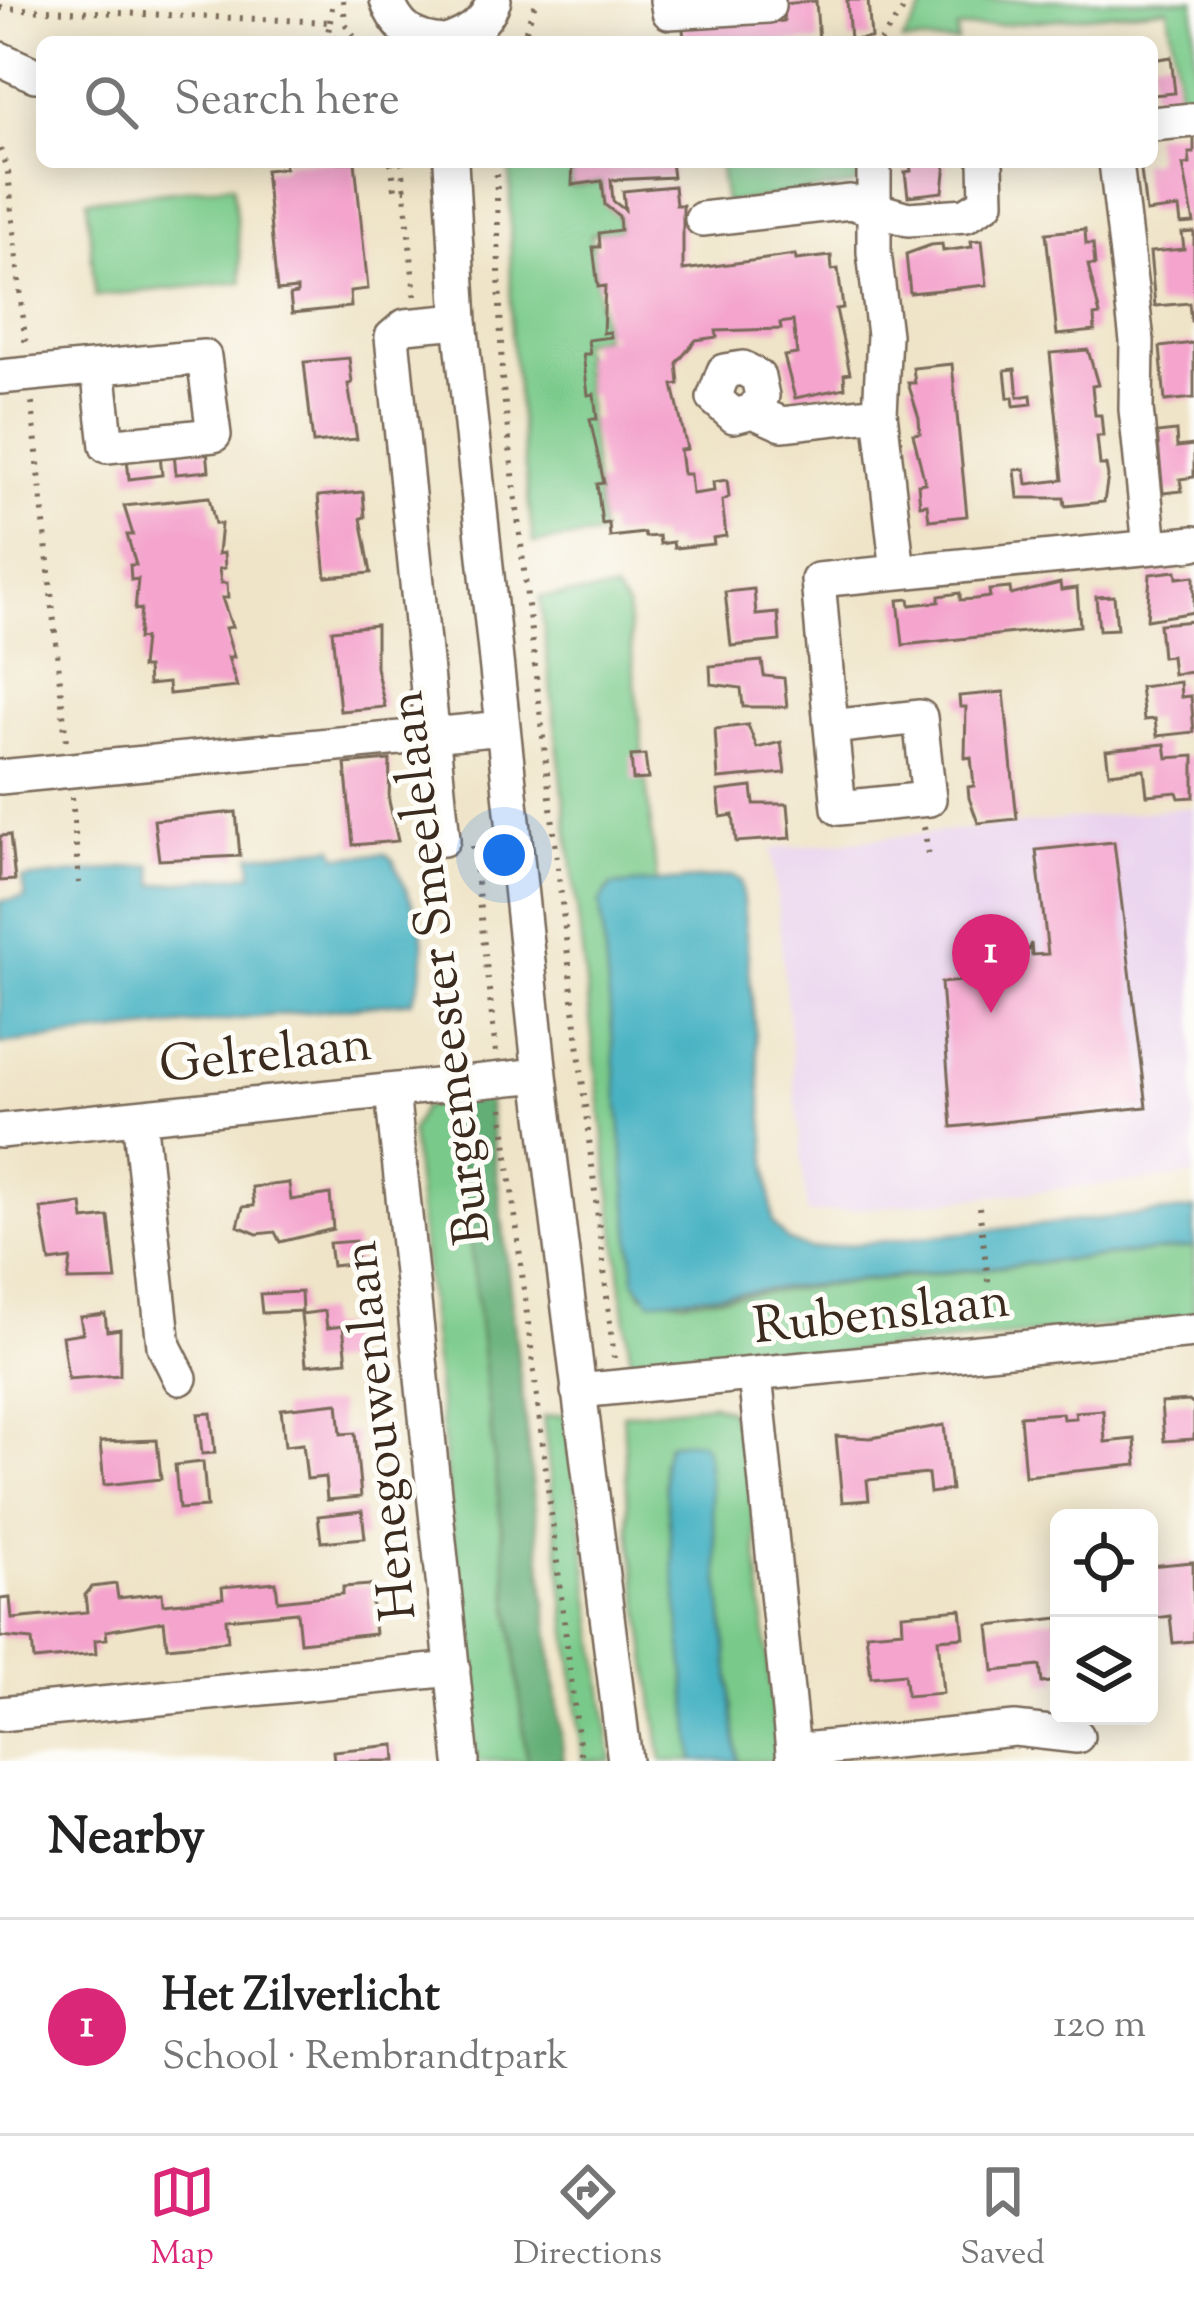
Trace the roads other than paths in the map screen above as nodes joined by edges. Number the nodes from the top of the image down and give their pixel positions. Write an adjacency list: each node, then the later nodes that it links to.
1 (387, 0): 5 (street)
2 (494, 0): 6 (street)
3 (668, 0): 4 (street)
4 (768, 0)
5 (418, 36)
6 (462, 36)
7 (0, 59): 8 (street)
8 (35, 75)
9 (1193, 120): 10 (street)
10 (1158, 123)
11 (451, 168): 17 (street, Burgemeester Smeelelaan)
12 (874, 168): 15 (street)
13 (986, 168): 15 (street)
14 (1117, 168): 23 (street)
15 (874, 210): 16 (street); 21 (street)
16 (702, 219)
17 (460, 321): 26 (street, Burgemeester Smeelelaan); 27 (street)
18 (98, 368): 19 (street)
19 (14, 376)
20 (752, 411): 21 (street)
21 (880, 413): 24 (street)
22 (1194, 543): 23 (street)
23 (1150, 547): 24 (street)
24 (898, 572): 25 (street)
25 (831, 727)
26 (503, 728): 27 (street); 30 (street, Burgemeester Smeelelaan)
27 (432, 734): 28 (street); 29 (street)
28 (0, 777)
29 (457, 831)
30 (540, 1075): 31 (street, Gelrelaan); 37 (street, Burgemeester Smeelelaan)
31 (392, 1090): 32 (street, Gelrelaan); 38 (street, Henegouwenlaan)
32 (139, 1117): 33 (street, Gelrelaan); 36 (street)
33 (0, 1131)
34 (1194, 1331): 35 (street, Rubenslaan)
35 (755, 1375): 37 (street, Rubenslaan); 41 (street)
36 (180, 1378)
37 (578, 1391): 43 (street, Burgemeester Smeelelaan)
38 (453, 1669): 39 (street); 42 (street, Henegouwenlaan)
39 (0, 1714)
40 (1077, 1736): 41 (street)
41 (794, 1756)
42 (462, 1761)
43 (626, 1761)

